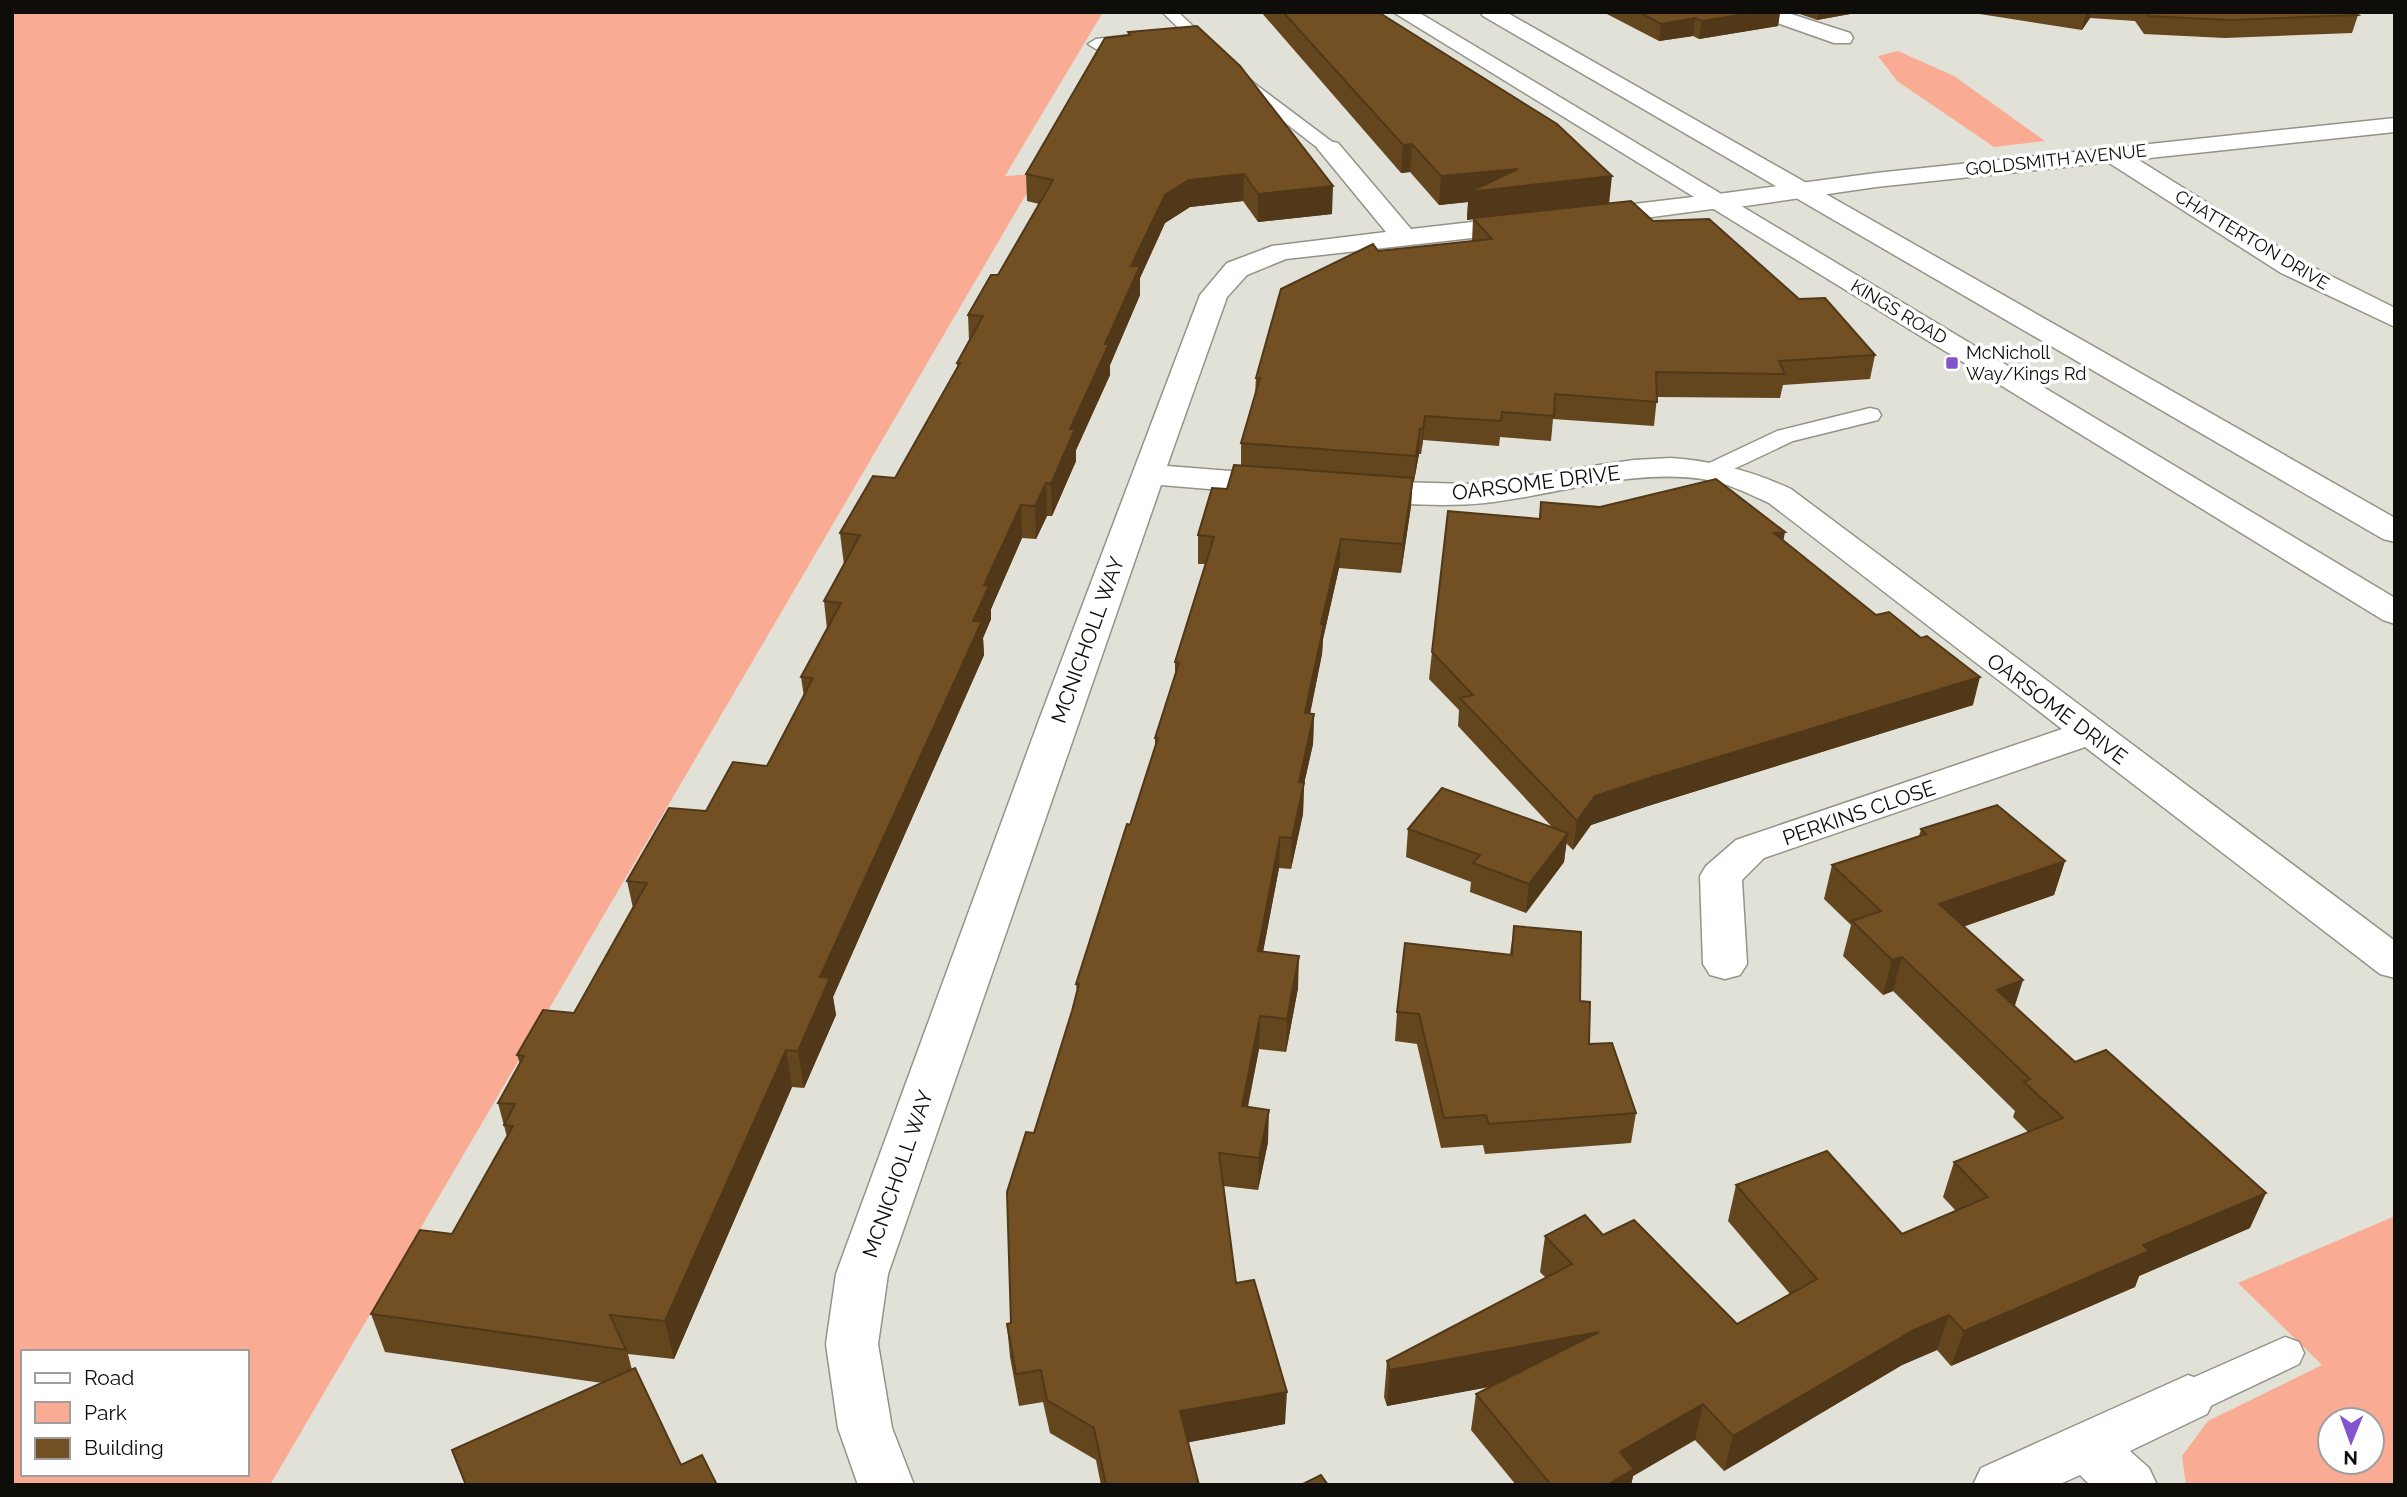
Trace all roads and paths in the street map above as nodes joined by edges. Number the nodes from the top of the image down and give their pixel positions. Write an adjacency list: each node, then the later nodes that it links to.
1 (1168, 12): 5 (lane)
2 (1403, 12): 12 (street, KINGS ROAD)
3 (1490, 12): 11 (street)
4 (1764, 12): 6 (street)
5 (1192, 34): 7 (lane); 9 (lane)
6 (1842, 38)
7 (1096, 44)
8 (2395, 125): 10 (street, GOLDSMITH AVENUE)
9 (1329, 148): 13 (street)
10 (2112, 154): 11 (street, GOLDSMITH AVENUE); 14 (street, CHATTERTON DRIVE)
11 (1802, 189): 12 (street, GOLDSMITH AVENUE); 18 (street)
12 (1718, 202): 13 (street, MCNICHOLL WAY); 19 (street, KINGS ROAD)
13 (1404, 237): 17 (street, MCNICHOLL WAY)
14 (2395, 319)
15 (1870, 415): 16 (lane, OARSOME DRIVE)
16 (1713, 470): 17 (street, OARSOME DRIVE); 20 (street, OARSOME DRIVE)
17 (1149, 474): 26 (street, MCNICHOLL WAY)
18 (2395, 532)
19 (2395, 613)
20 (2087, 732): 21 (street, OARSOME DRIVE); 22 (street, PERKINS CLOSE)
21 (2395, 963)
22 (1725, 964)
23 (2286, 1353): 24 (lane)
24 (2188, 1398): 25 (street)
25 (2087, 1446): 27 (street); 28 (street)
26 (887, 1485)
27 (2001, 1485)
28 (2129, 1485)

